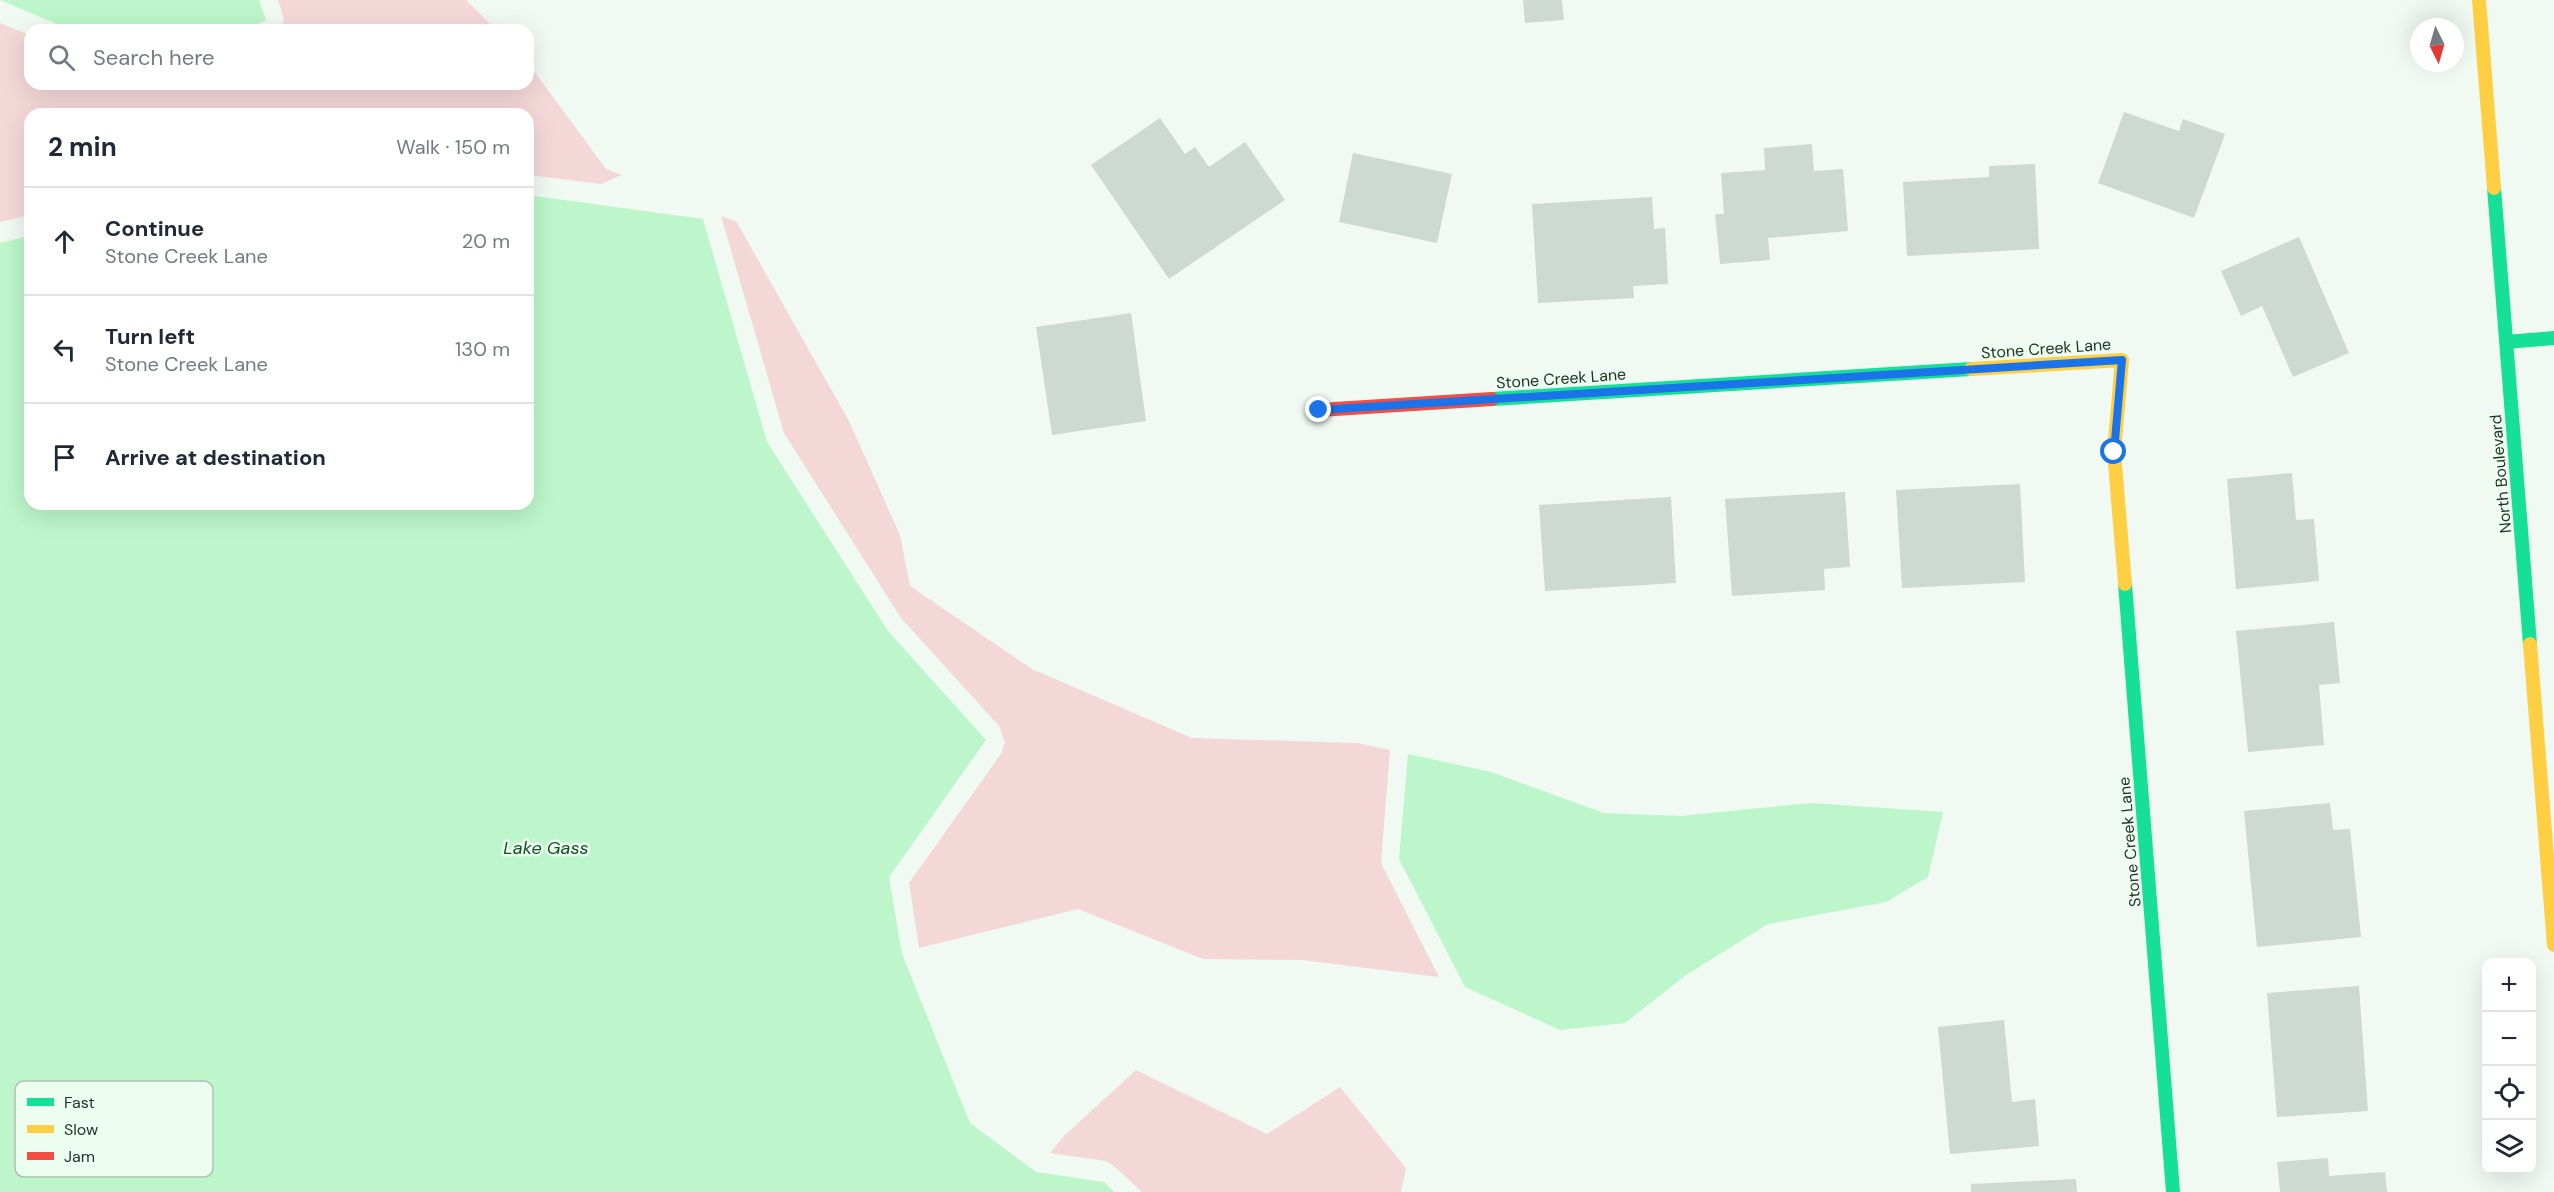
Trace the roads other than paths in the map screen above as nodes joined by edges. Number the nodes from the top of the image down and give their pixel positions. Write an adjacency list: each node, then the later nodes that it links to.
1 (2479, 0): 3 (street, North Boulevard)
2 (2554, 338): 3 (street)
3 (2506, 342): 5 (street, North Boulevard)
4 (1319, 410): 6 (street, Stone Creek Lane)
5 (2554, 945)
6 (2173, 1192)

